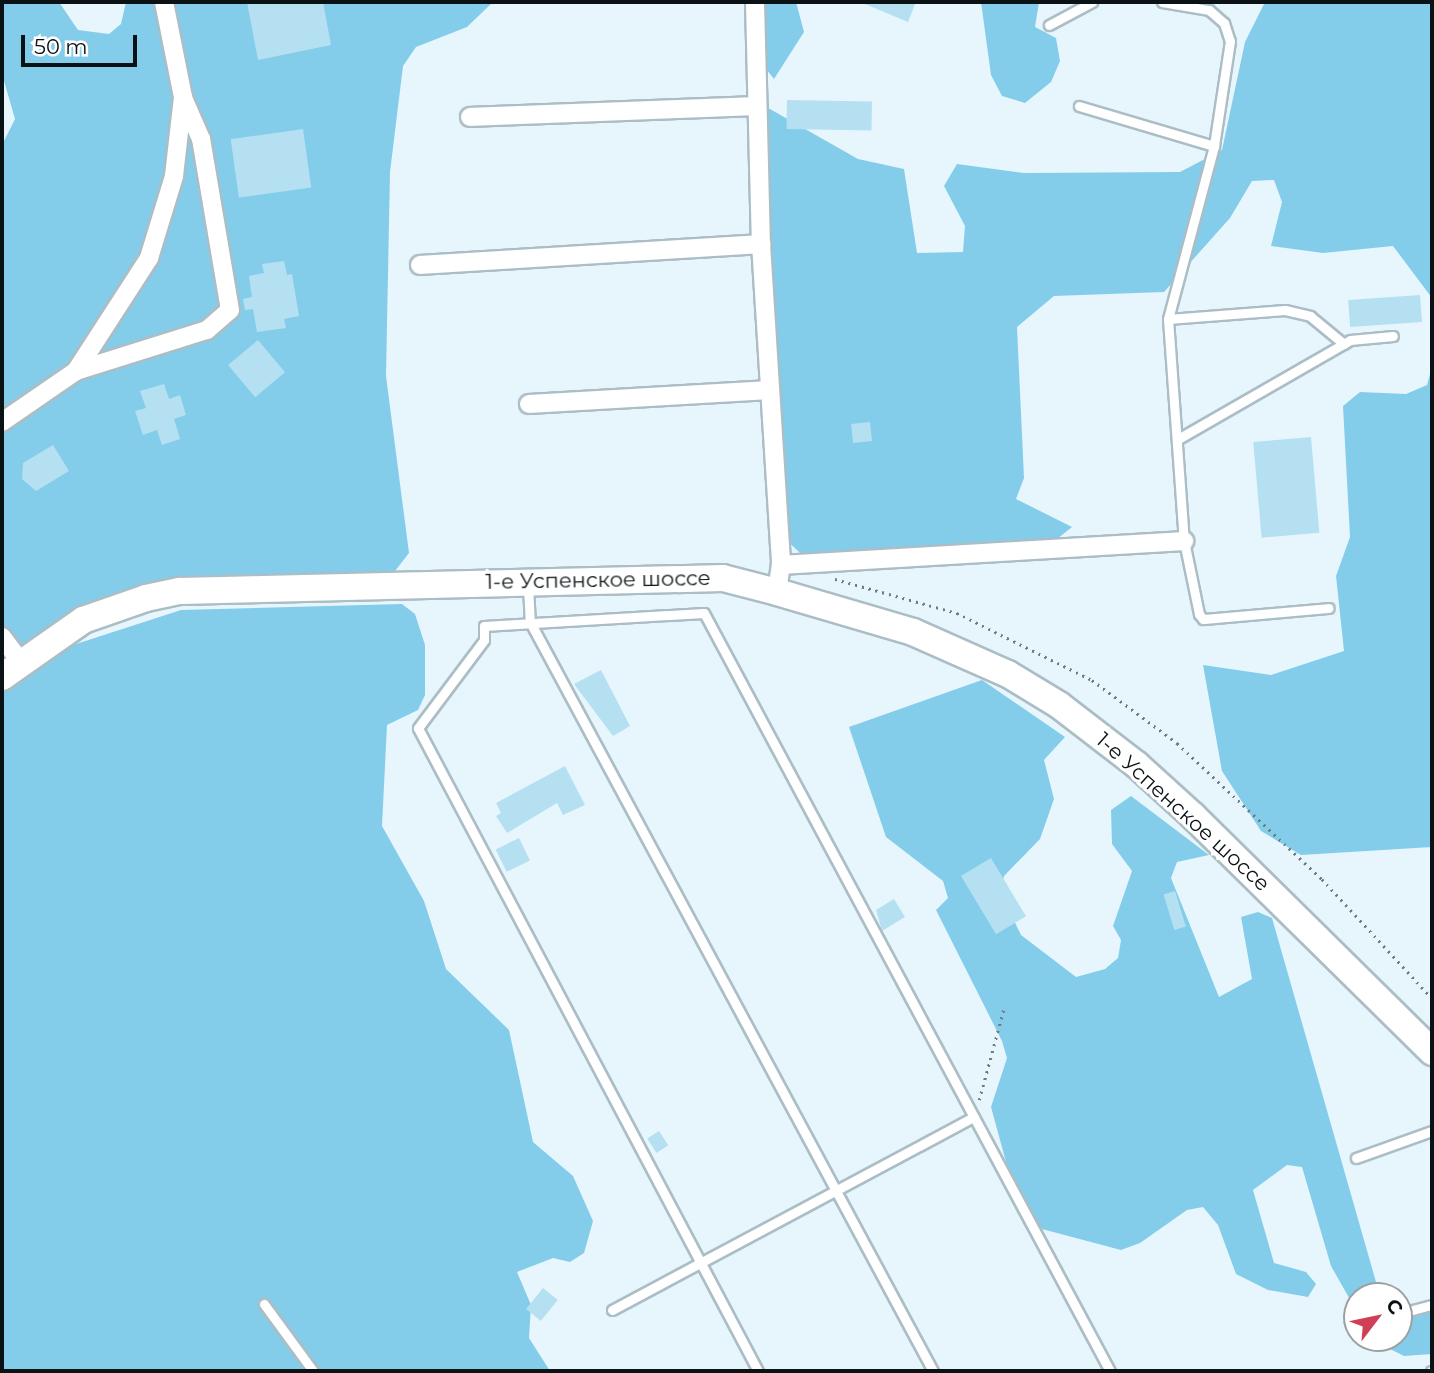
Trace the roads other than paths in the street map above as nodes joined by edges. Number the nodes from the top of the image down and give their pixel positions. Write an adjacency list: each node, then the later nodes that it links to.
1 (164, 2): 6 (street)
2 (755, 2): 7 (street)
3 (1092, 2): 5 (lane)
4 (1162, 2): 10 (lane)
5 (1049, 25)
6 (183, 97): 16 (street); 16 (street)
7 (755, 106): 9 (street); 11 (street)
8 (1079, 106): 10 (lane)
9 (470, 117)
10 (1214, 146): 13 (lane)
11 (761, 244): 12 (street); 17 (street)
12 (420, 265)
13 (1168, 319): 15 (lane); 20 (lane)
14 (1393, 336): 15 (lane)
15 (1345, 344): 20 (lane)
16 (76, 371): 19 (street)
17 (770, 390): 18 (street); 22 (street)
18 (529, 404)
19 (2, 422)
20 (1178, 439): 21 (lane)
21 (1184, 541): 22 (street); 25 (lane)
22 (781, 565): 24 (street)
23 (527, 581): 24 (main road, 1-е Успенское шоссе); 26 (lane); 28 (main road, 1-е Успенское шоссе)
24 (777, 592): 29 (main road, 1-е Успенское шоссе)
25 (1329, 608)
26 (530, 622): 30 (lane); 33 (lane); 34 (lane)
27 (2, 637): 28 (street)
28 (12, 669)
29 (1432, 1052)
30 (974, 1117): 33 (lane); 42 (lane)
31 (1432, 1131): 32 (lane)
32 (1356, 1158)
33 (836, 1191): 34 (lane); 41 (lane)
34 (701, 1263): 37 (lane); 40 (lane)
35 (264, 1304): 39 (lane)
36 (1432, 1305): 38 (lane)
37 (612, 1310)
38 (1413, 1310)
39 (313, 1371)
40 (758, 1371)
41 (933, 1371)
42 (1110, 1371)

